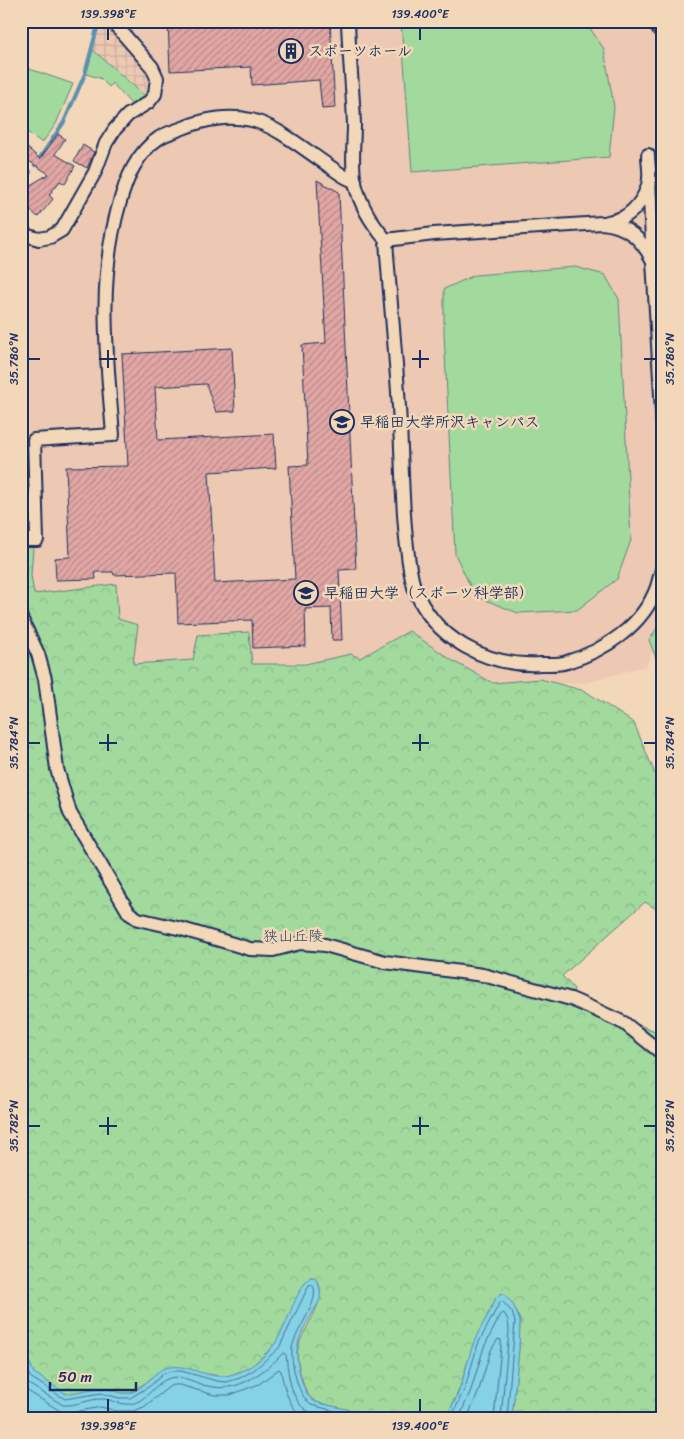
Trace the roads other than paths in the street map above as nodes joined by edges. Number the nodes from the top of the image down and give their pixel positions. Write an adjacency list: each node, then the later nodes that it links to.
1 (112, 21): 9 (street)
2 (348, 21): 7 (street)
3 (652, 21): 4 (street)
4 (663, 34)
5 (648, 155): 6 (street)
6 (649, 179): 8 (street); 11 (street)
7 (354, 182): 10 (street); 13 (street)
8 (602, 224): 10 (street); 11 (street)
9 (21, 234)
10 (386, 240): 14 (street)
11 (658, 261): 12 (street)
12 (663, 429)
13 (21, 540)
14 (663, 566)
15 (21, 618): 16 (street)
16 (663, 1054)

